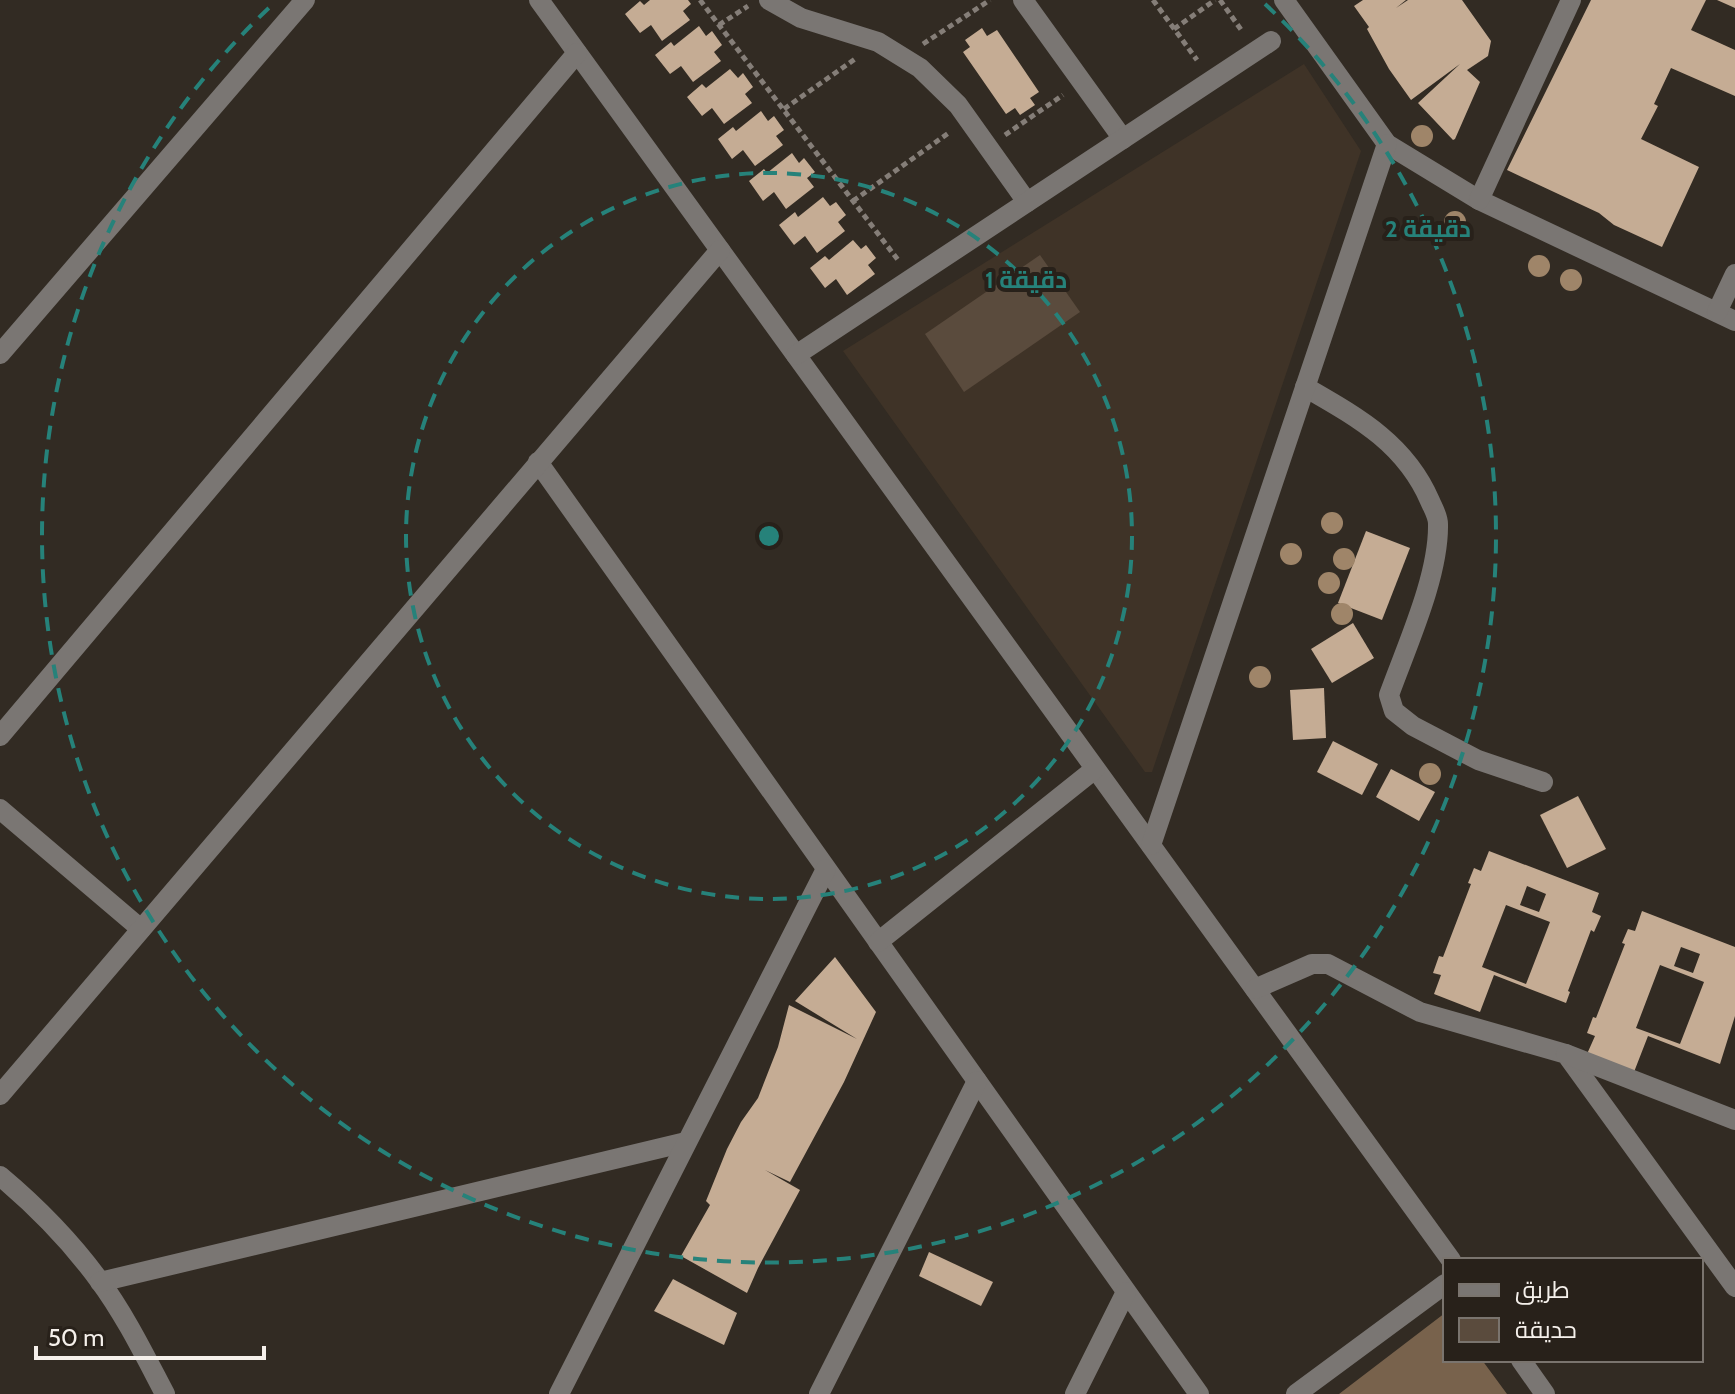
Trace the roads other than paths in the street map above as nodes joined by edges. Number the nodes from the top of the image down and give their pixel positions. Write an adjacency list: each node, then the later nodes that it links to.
1 (305, 0): 16 (street)
2 (539, 0): 8 (street)
3 (769, 0): 12 (street)
4 (1023, 0): 9 (street)
5 (1284, 0): 10 (street)
6 (1571, 0): 11 (street)
7 (1263, 46): 9 (street)
8 (577, 53): 13 (street); 20 (street)
9 (1123, 139): 12 (street)
10 (1387, 144): 11 (street); 18 (street)
11 (1479, 200): 15 (street)
12 (1027, 202): 17 (street)
13 (720, 250): 17 (street); 19 (street)
14 (1735, 274): 15 (street)
15 (1726, 316)
16 (0, 354)
17 (796, 355): 21 (street)
18 (1305, 387): 22 (street); 24 (street)
19 (538, 462): 25 (street); 26 (street)
20 (0, 736)
21 (1095, 769): 24 (street); 27 (street)
22 (1543, 782)
23 (0, 809): 26 (street)
24 (1151, 845): 28 (street)
25 (826, 869): 27 (street); 33 (street)
26 (141, 929): 31 (street)
27 (878, 942): 30 (street)
28 (1255, 989): 29 (street); 35 (street)
29 (1566, 1054): 32 (street); 38 (street)
30 (977, 1081): 39 (street); 43 (street)
31 (0, 1095)
32 (1735, 1120)
33 (686, 1142): 36 (street); 42 (street)
34 (0, 1176): 36 (street)
35 (1450, 1258)
36 (100, 1282): 41 (street)
37 (1443, 1285): 46 (street)
38 (1735, 1287)
39 (1126, 1292): 44 (street); 45 (street)
40 (1522, 1362): 47 (street)
41 (165, 1394)
42 (559, 1394)
43 (819, 1394)
44 (1075, 1394)
45 (1199, 1394)
46 (1296, 1394)
47 (1545, 1394)

